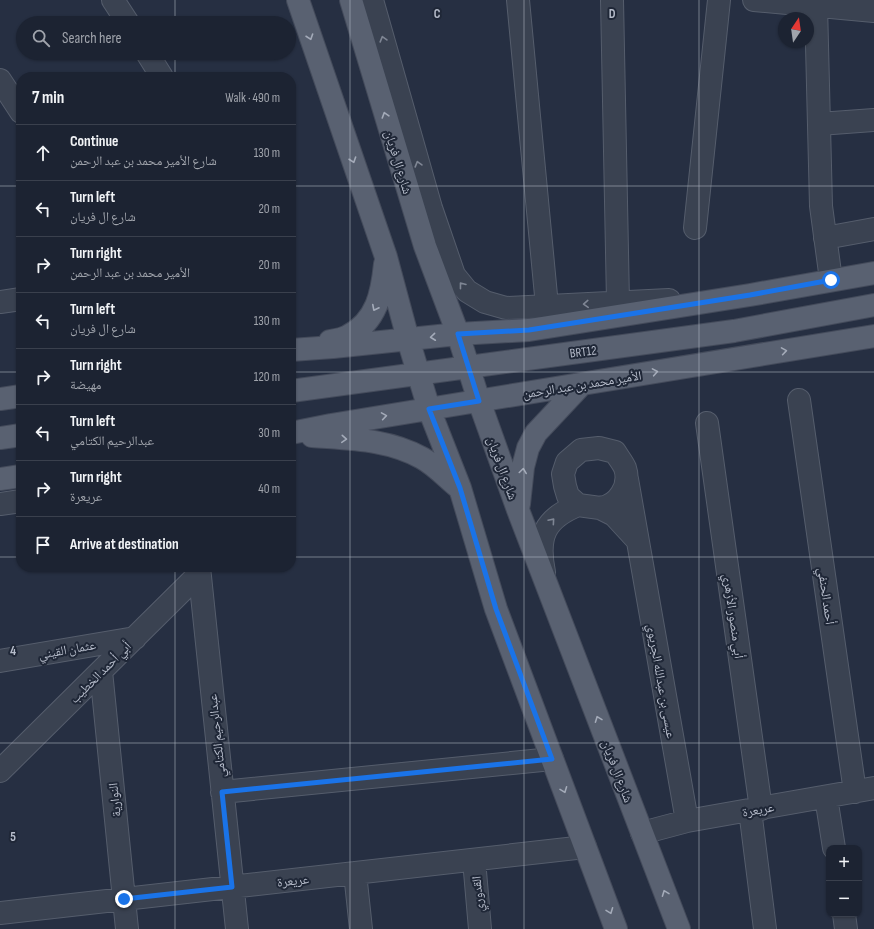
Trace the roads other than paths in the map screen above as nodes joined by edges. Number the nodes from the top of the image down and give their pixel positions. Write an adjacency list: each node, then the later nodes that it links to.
1 (113, 0): 11 (street)
2 (298, 0): 23 (main road, one-way to 23)
3 (351, 0): 18 (main road, شارع ال فريان, one-way to 3)
4 (372, 0): 19 (street, one-way to 4)
5 (518, 0): 31 (street)
6 (612, 0): 29 (street)
7 (719, 0): 20 (street)
8 (754, 0): 9 (street)
9 (815, 3): 10 (street); 17 (street)
10 (874, 11)
11 (123, 16)
12 (151, 60): 13 (street)
13 (159, 72)
14 (0, 80): 15 (street)
15 (16, 104)
16 (874, 120): 17 (street)
17 (819, 124): 22 (street)
18 (405, 182): 19 (main road); 32 (main road, شارع ال فريان)
19 (431, 208): 31 (street, one-way to 19)
20 (695, 228)
21 (874, 228): 22 (street)
22 (825, 238): 25 (street)
23 (386, 257): 34 (main road); 35 (main road, one-way to 35)
24 (874, 273): 25 (main road)
25 (831, 280): 26 (main road)
26 (750, 295): 29 (street); 32 (main road)
27 (16, 300): 28 (street)
28 (0, 302)
29 (618, 302): 31 (street, one-way to 31)
30 (874, 305): 36 (main road, BRT12)
31 (547, 306)
32 (458, 334): 34 (main road, one-way to 34); 36 (main road, شارع ال فريان)
33 (874, 336): 38 (main road, الأمير محمد بن عبد الرحمن, one-way to 33)
34 (408, 339): 35 (main road); 37 (main road)
35 (297, 349)
36 (468, 366): 37 (main road, BRT12); 43 (main road, شارع ال فريان)
37 (418, 373): 39 (main road, BRT12); 44 (main road)
38 (581, 385): 43 (main road, الأمير محمد بن عبد الرحمن); 58 (main road, one-way to 38)
39 (296, 390)
40 (16, 397): 41 (main road)
41 (0, 399)
42 (799, 400): 68 (street, أحمد الحنفي)
43 (479, 401): 44 (main road, الأمير محمد بن عبد الرحمن); 58 (main road, شارع ال فريان)
44 (429, 409): 46 (main road, الأمير محمد بن عبد الرحمن, one-way to 44); 53 (main road)
45 (707, 423): 71 (street, أبي منصور الأزهري)
46 (296, 433)
47 (296, 434): 53 (main road, one-way to 53)
48 (16, 436): 49 (main road)
49 (0, 438)
50 (16, 477): 51 (main road)
51 (0, 479)
52 (627, 479): 56 (street); 57 (street); 59 (street, عيسى بن عبدالله الجريوي)
53 (460, 488): 66 (main road)
54 (16, 502): 55 (street)
55 (0, 504)
56 (578, 504): 57 (street); 62 (street, one-way to 56)
57 (600, 508): 59 (street)
58 (518, 510): 62 (main road, شارع ال فريان)
59 (638, 541): 72 (street, عيسى بن عبدالله الجريوي)
60 (197, 572): 63 (street, أبي أحمد الخطيب)
61 (199, 572): 69 (street, عبدالرحيم الكتامي)
62 (547, 584): 73 (main road, شارع ال فريان, one-way to 62)
63 (135, 638): 64 (street, عثمان القيني); 65 (street, أبي أحمد الخطيب)
64 (0, 661)
65 (101, 671): 67 (street, أبي أحمد الخطيب); 79 (street, النوارية)
66 (552, 759): 69 (street); 75 (main road, one-way to 75)
67 (0, 771)
68 (865, 790): 70 (street, عريعرة)
69 (222, 792): 78 (street, عبدالرحيم الكتامي)
70 (826, 797): 71 (street, عريعرة); 74 (street)
71 (756, 809): 72 (street, عريعرة); 88 (street, أبي منصور الأزهري)
72 (687, 822): 73 (street, عريعرة)
73 (642, 833): 87 (main road, شارع ال فريان, one-way to 73)
74 (834, 845)
75 (585, 847): 76 (street, عريعرة); 86 (main road, one-way to 86)
76 (474, 860): 77 (street, عريعرة); 85 (street, القدوري)
77 (355, 873): 78 (street, عريعرة); 84 (street)
78 (232, 887): 79 (street, عريعرة); 83 (street, عبدالرحيم الكتامي)
79 (124, 899): 81 (street, عريعرة); 82 (street, النوارية)
80 (844, 917): 89 (street)
81 (7, 918)
82 (127, 929)
83 (237, 929)
84 (361, 929)
85 (480, 929)
86 (616, 929)
87 (679, 929)
88 (765, 929)
89 (846, 929)

